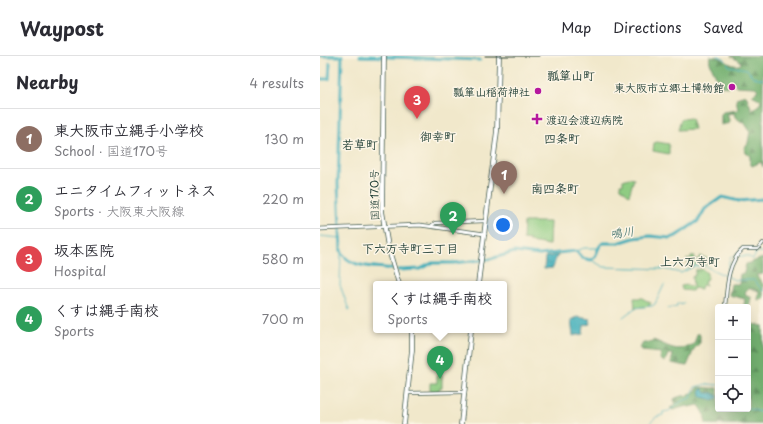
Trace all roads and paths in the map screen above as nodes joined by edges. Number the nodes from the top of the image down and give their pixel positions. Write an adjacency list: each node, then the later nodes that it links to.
1 (498, 56): 3 (highway)
2 (384, 57): 4 (highway, 国道170号)
3 (486, 221): 5 (street); 7 (highway)
4 (383, 226): 5 (main road); 6 (main road); 9 (highway, 国道170号)
5 (432, 226): 7 (main road)
6 (320, 229)
7 (485, 234): 10 (highway)
8 (762, 244): 11 (street)
9 (398, 281)
10 (478, 281)
11 (725, 304)
12 (412, 333): 15 (highway)
13 (471, 333): 14 (highway)
14 (464, 392): 15 (street); 17 (highway)
15 (407, 393): 16 (highway)
16 (404, 424)
17 (461, 424)

